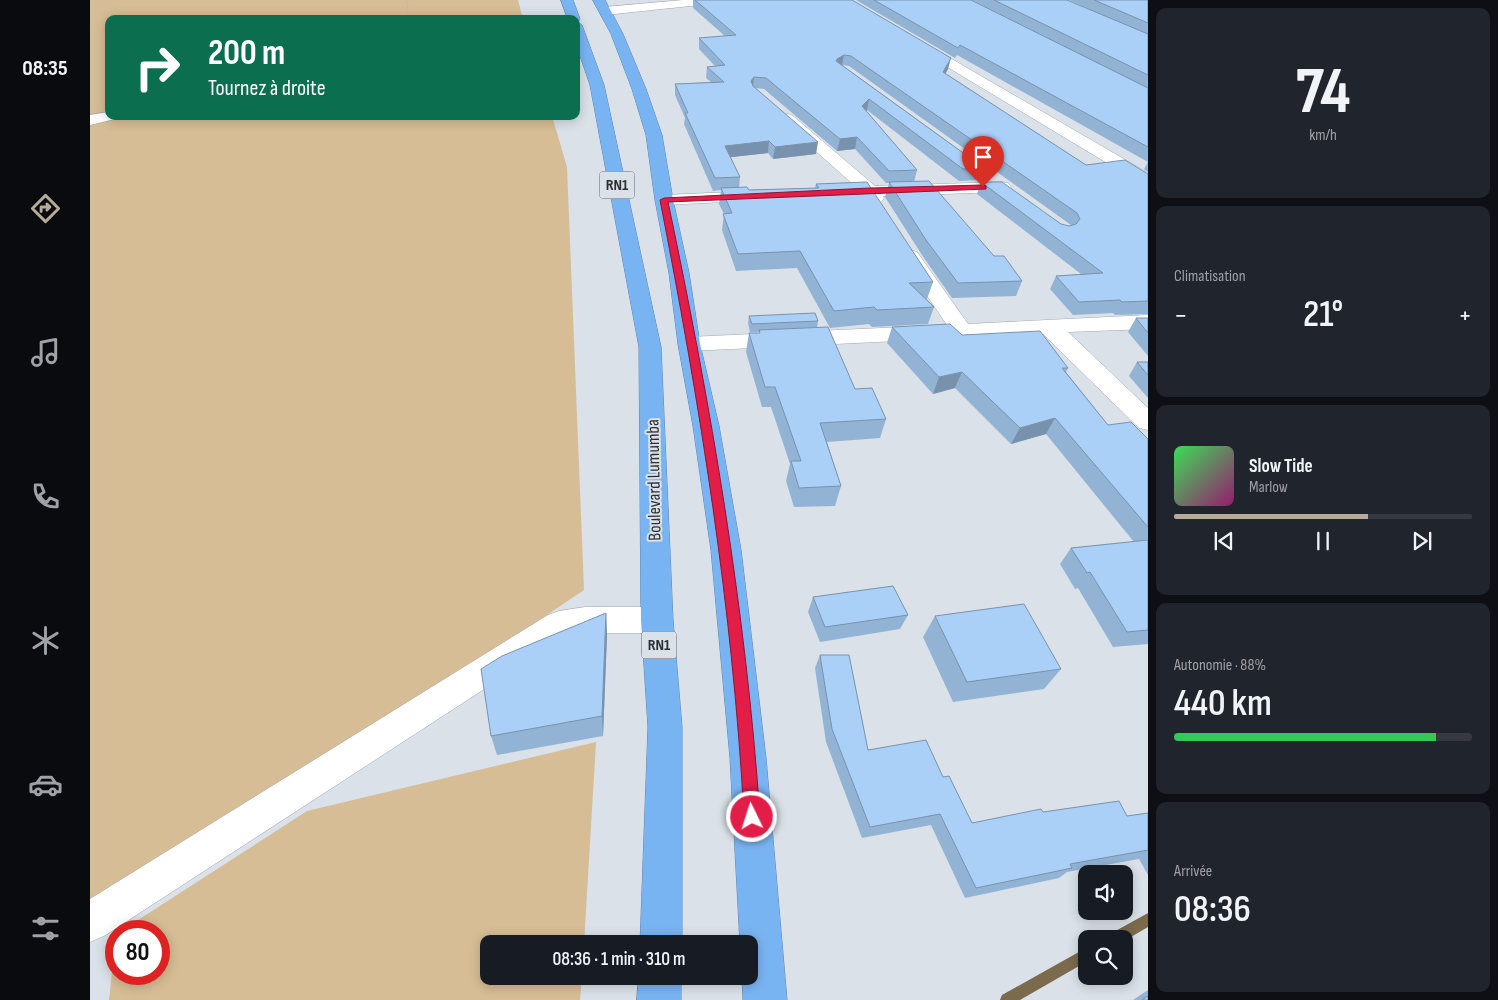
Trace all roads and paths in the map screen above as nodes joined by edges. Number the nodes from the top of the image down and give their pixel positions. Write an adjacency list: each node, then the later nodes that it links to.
1 (406, 0): 5 (path)
2 (567, 0): 6 (highway, Boulevard Lumumba / RN1)
3 (719, 0): 4 (street)
4 (602, 5): 19 (highway, RN1)
5 (407, 15)
6 (572, 15)
7 (903, 35): 13 (street)
8 (580, 37): 27 (highway, Boulevard Lumumba / RN1)
9 (773, 106): 15 (street)
10 (105, 117): 11 (street)
11 (90, 120)
12 (978, 169): 14 (street)
13 (1148, 180)
14 (1002, 187): 15 (street); 18 (street)
15 (870, 190): 16 (street); 20 (street)
16 (821, 193)
17 (774, 195): 19 (street)
18 (1017, 198)
19 (664, 200): 25 (highway, RN1)
20 (886, 215)
21 (900, 240): 24 (street)
22 (1148, 322): 23 (street)
23 (1048, 326): 24 (street); 26 (street)
24 (962, 330): 25 (street)
25 (690, 344): 32 (highway, RN1)
26 (1148, 422)
27 (657, 620): 28 (street); 29 (highway, Boulevard Lumumba / RN1)
28 (90, 922)
29 (661, 935)
30 (660, 985): 31 (highway)
31 (659, 1000)
32 (765, 1000)

